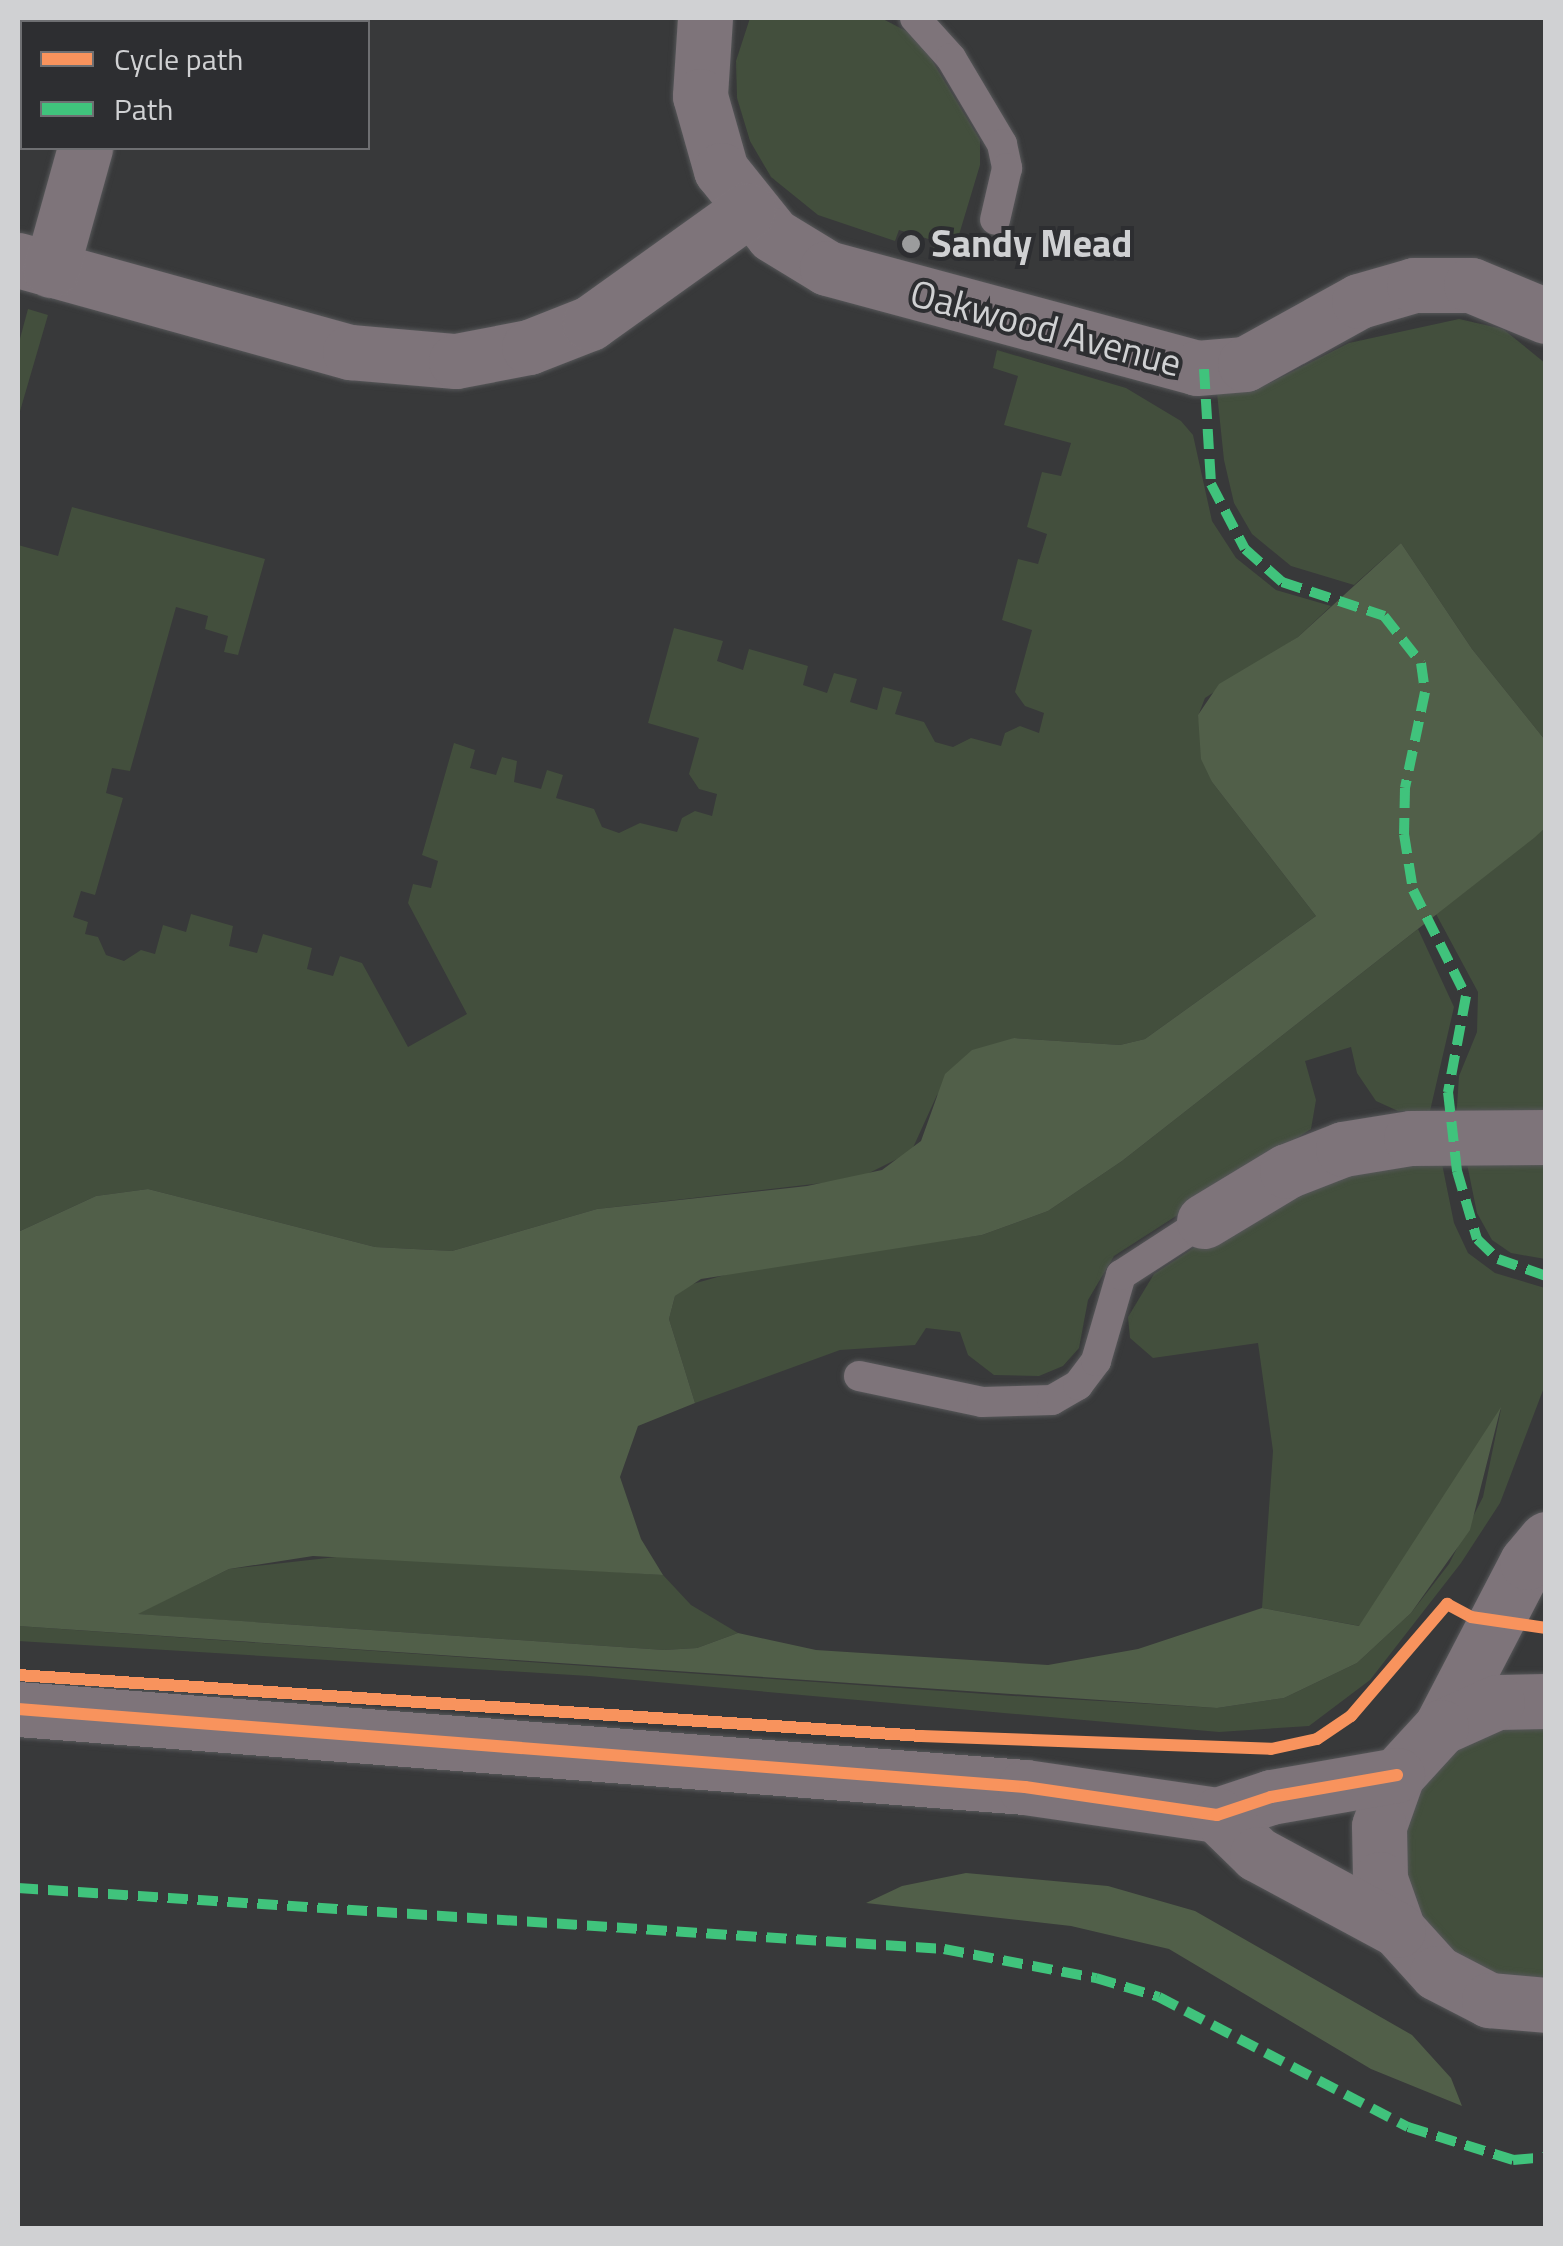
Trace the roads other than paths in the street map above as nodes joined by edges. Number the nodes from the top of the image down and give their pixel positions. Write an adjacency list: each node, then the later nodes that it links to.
1 (705, 18): 4 (street, Oakwood Avenue)
2 (915, 18): 5 (lane)
3 (84, 150): 6 (street)
4 (748, 210): 6 (street); 7 (street, Oakwood Avenue)
5 (995, 220)
6 (34, 265)
7 (1546, 316)
8 (1546, 1137): 9 (street)
9 (1204, 1221): 10 (lane)
10 (859, 1376)
11 (1546, 1539): 14 (street)
12 (1546, 1702): 14 (street)
13 (18, 1709): 16 (street)
14 (1440, 1727): 15 (street)
15 (1397, 1775): 16 (street); 17 (street)
16 (1217, 1815): 17 (street)
17 (1398, 1930): 18 (street)
18 (1546, 2005)

